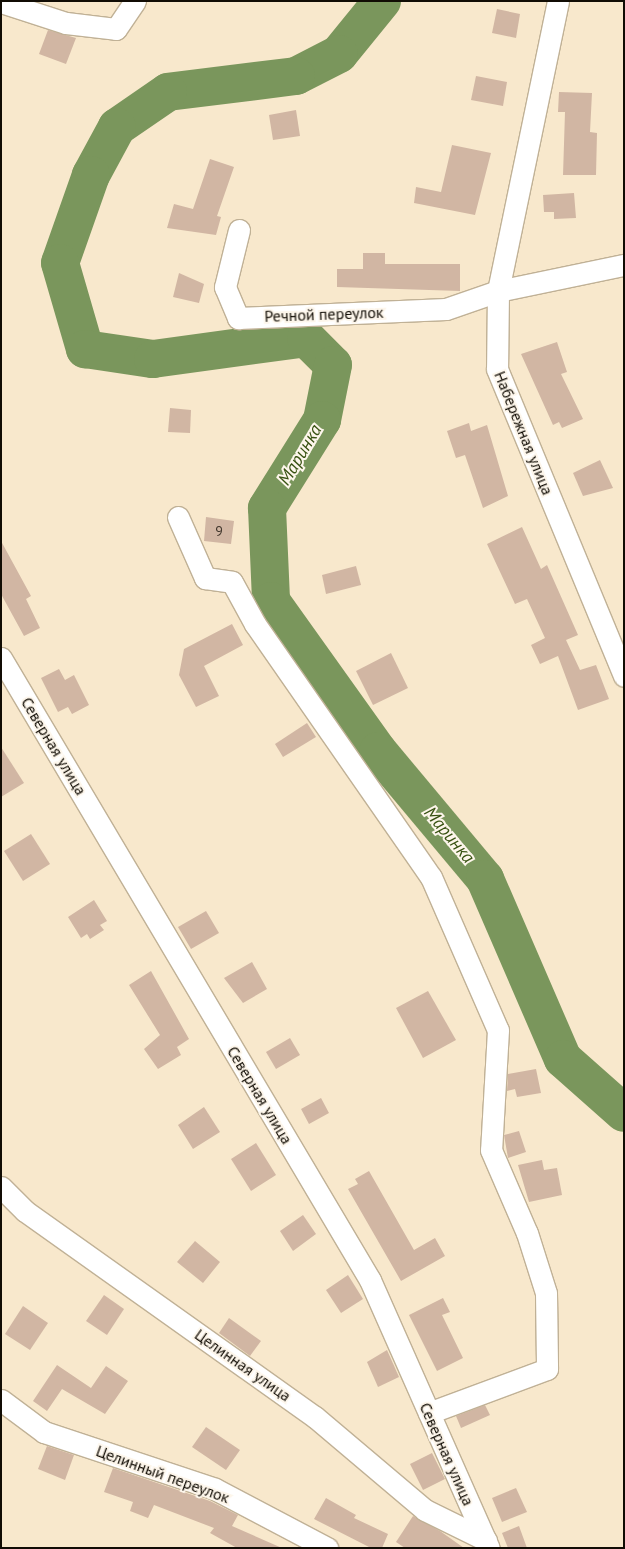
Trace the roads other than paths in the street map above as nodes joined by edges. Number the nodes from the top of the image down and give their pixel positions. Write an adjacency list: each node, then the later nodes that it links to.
1 (134, 1): 3 (street)
2 (558, 1): 6 (street, Набережная улица)
3 (1, 2)
4 (239, 230): 6 (street, Речной переулок)
5 (624, 265): 6 (street)
6 (498, 290): 9 (street, Набережная улица)
7 (178, 517): 12 (street)
8 (1, 658): 12 (street, Северная улица)
9 (624, 676)
10 (1, 1187): 13 (street, Целинная улица)
11 (1, 1400): 14 (street, Целинный переулок)
12 (429, 1413): 13 (street, Северная улица)
13 (487, 1544)
14 (327, 1548)

